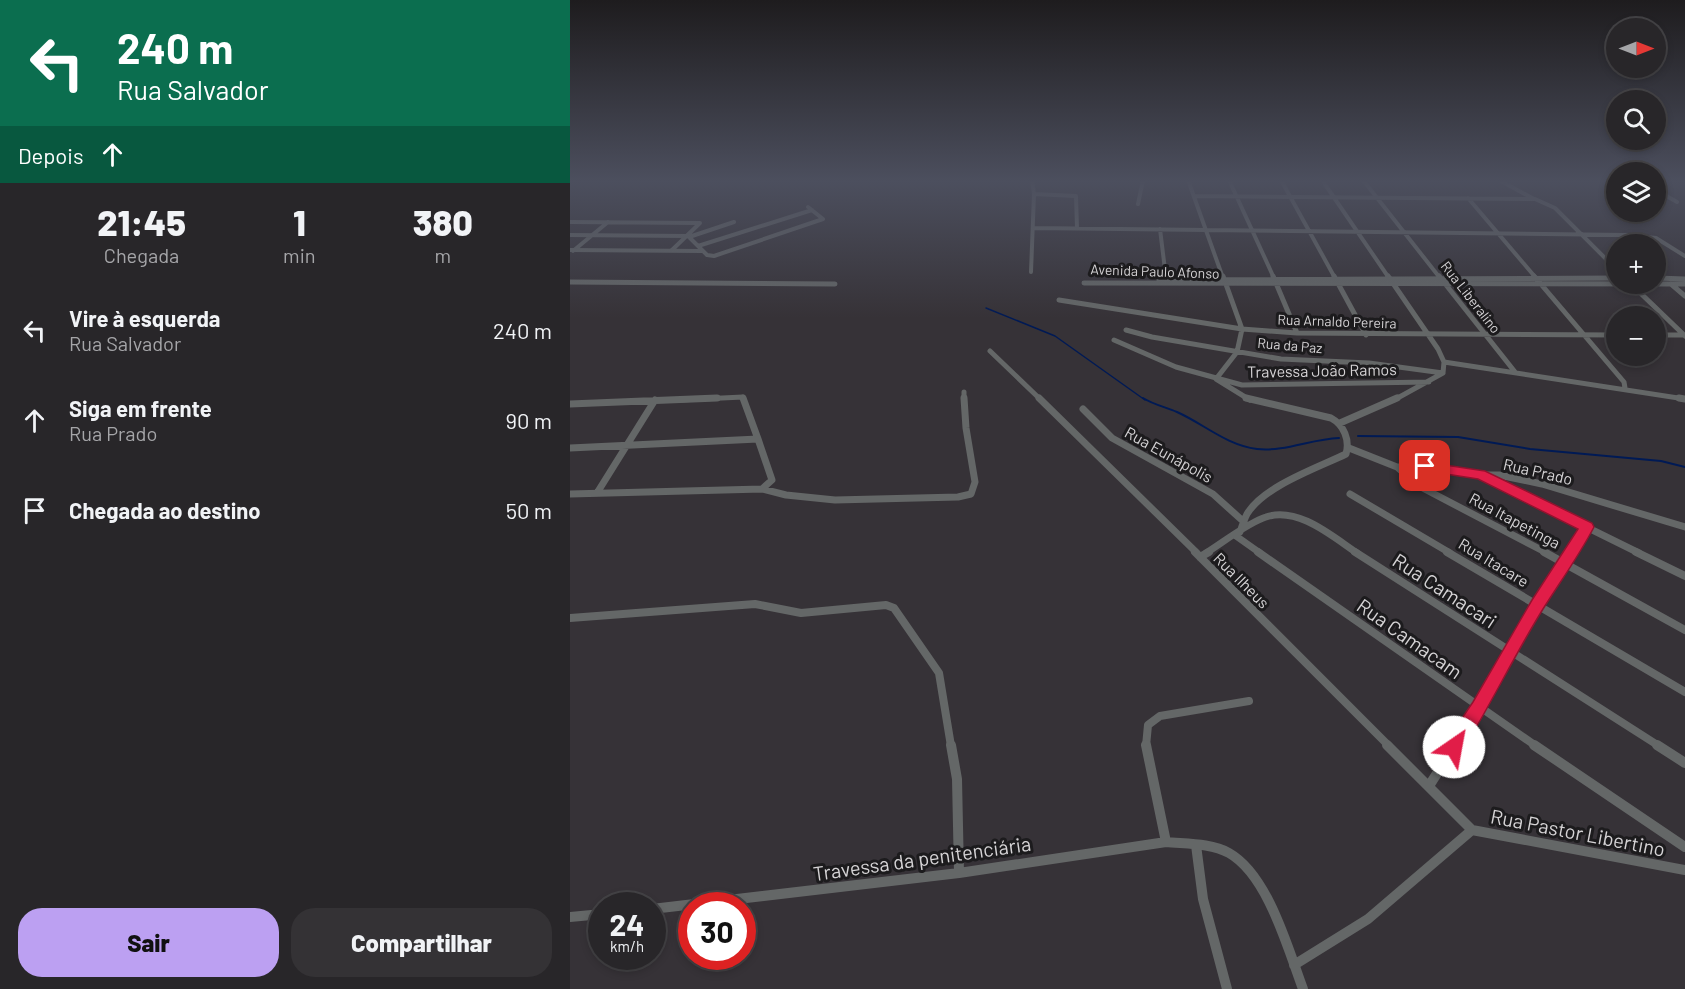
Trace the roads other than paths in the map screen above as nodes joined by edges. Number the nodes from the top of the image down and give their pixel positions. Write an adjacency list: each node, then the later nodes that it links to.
1 (603, 226): 24 (street)
2 (697, 226): 25 (street)
3 (720, 226): 25 (street)
4 (761, 226): 26 (street)
5 (802, 226): 26 (street)
6 (1207, 226): 16 (street)
7 (1250, 226): 17 (street)
8 (1307, 226): 18 (street)
9 (1354, 226): 19 (street)
10 (1401, 226): 20 (street, Rua Liberalino)
11 (1491, 226): 21 (street)
12 (1574, 226): 22 (street)
13 (1033, 228): 14 (street); 31 (street)
14 (1077, 228): 15 (street)
15 (1160, 229): 16 (street); 44 (street)
16 (1208, 229): 17 (street); 39 (street)
17 (1251, 229): 18 (street); 32 (street)
18 (1309, 230): 19 (street); 40 (street)
19 (1357, 231): 20 (street); 33 (street)
20 (1405, 231): 21 (street); 34 (street, Rua Liberalino)
21 (1496, 232): 22 (street); 35 (street)
22 (1581, 233): 29 (street); 30 (street)
23 (570, 235): 24 (street)
24 (592, 235): 25 (street); 28 (street)
25 (688, 236): 26 (street); 27 (street)
26 (700, 249): 27 (street)
27 (672, 250): 28 (street)
28 (572, 251)
29 (1685, 256)
30 (1606, 259)
31 (1031, 272)
32 (1274, 278): 39 (street, Avenida Paulo Afonso); 40 (street, Avenida Paulo Afonso); 47 (street)
33 (1390, 278): 34 (street, Avenida Paulo Afonso); 40 (street, Avenida Paulo Afonso); 48 (street)
34 (1441, 278): 35 (street, Avenida Paulo Afonso); 45 (street, Rua Liberalino)
35 (1536, 278): 36 (street, Avenida Paulo Afonso); 49 (street)
36 (1606, 278)
37 (1685, 279): 42 (street)
38 (1666, 280): 42 (street, Avenida Paulo Afonso)
39 (1225, 281): 44 (street, Avenida Paulo Afonso); 47 (street, Avenida Paulo Afonso); 55 (street)
40 (1338, 281): 47 (street, Avenida Paulo Afonso); 48 (street, Avenida Paulo Afonso); 58 (street)
41 (1666, 281): 42 (street, Avenida Paulo Afonso)
42 (1670, 281): 51 (street, Avenida Paulo Afonso); 53 (street)
43 (570, 282): 46 (street)
44 (1167, 282): 44 (street, Avenida Paulo Afonso)
45 (1445, 283): 48 (street, Avenida Paulo Afonso); 49 (street, Avenida Paulo Afonso); 63 (street, Rua Liberalino)
46 (835, 284)
47 (1277, 284): 57 (street)
48 (1394, 284): 59 (street)
49 (1540, 284): 50 (street, Avenida Paulo Afonso); 60 (street)
50 (1606, 284)
51 (1685, 284)
52 (1641, 294): 64 (street)
53 (1685, 296)
54 (1059, 300): 55 (street, Rua Arnaldo Pereira)
55 (1242, 329): 57 (street, Rua Arnaldo Pereira); 67 (street)
56 (1126, 330): 67 (street, Rua da Paz)
57 (1297, 333): 58 (street, Rua Arnaldo Pereira)
58 (1366, 334): 59 (street, Rua Arnaldo Pereira)
59 (1429, 335): 63 (street, Rua Arnaldo Pereira); 68 (street)
60 (1584, 335): 61 (street, Rua Arnaldo Pereira); 63 (street, Rua Arnaldo Pereira); 73 (street)
61 (1606, 335)
62 (1666, 335): 64 (street)
63 (1486, 336): 69 (street, Rua Liberalino)
64 (1685, 336)
65 (1114, 340): 71 (street)
66 (990, 351): 94 (street, Rua Ilheus)
67 (1237, 352): 70 (street, Rua da Paz); 71 (street)
68 (1444, 362): 69 (street); 70 (street)
69 (1515, 372): 73 (street)
70 (1443, 373): 72 (street)
71 (1216, 380): 72 (street, Travessa João Ramos); 79 (street)
72 (1429, 382): 79 (street)
73 (1625, 388): 75 (street)
74 (964, 392): 86 (street)
75 (1685, 399)
76 (655, 400): 77 (street); 80 (street); 81 (street)
77 (570, 404)
78 (1083, 409): 90 (street, Rua Eunápolis)
79 (1340, 423): 83 (street)
80 (758, 439): 81 (street); 86 (street)
81 (625, 445): 82 (street); 87 (street)
82 (570, 448)
83 (1349, 448): 84 (street, Rua Prado); 90 (street)
84 (1397, 467): 85 (street, Rua Prado); 95 (street, Rua Itapetinga)
85 (1480, 475): 91 (street); 92 (street, Rua Prado)
86 (762, 489): 87 (street)
87 (597, 493): 89 (street)
88 (1350, 494): 97 (street, Rua Itacare)
89 (570, 495)
90 (1244, 522): 93 (street)
91 (1587, 527): 95 (street); 96 (street)
92 (1685, 527)
93 (1238, 534): 94 (street); 100 (street, Rua Camacari); 103 (street, Rua Camacam)
94 (1200, 557): 105 (street, Rua Ilheus)
95 (1566, 563): 97 (street); 99 (street, Rua Itapetinga)
96 (1685, 576)
97 (1537, 604): 100 (street); 101 (street, Rua Itacare)
98 (570, 618): 111 (street)
99 (1685, 630)
100 (1511, 652): 103 (street); 104 (street, Rua Camacari)
101 (1685, 692)
102 (1249, 701): 107 (street)
103 (1479, 708): 105 (street); 109 (street, Rua Camacam)
104 (1685, 763)
105 (1429, 786): 106 (street, Rua Ilheus)
106 (1472, 830): 110 (street, Rua Pastor Libertino); 115 (street, Rua Pastor Libertino)
107 (1166, 842): 108 (street, Travessa da penitenciária); 111 (street, Travessa da penitenciária)
108 (1196, 845): 115 (street, Travessa da penitenciária); 116 (street)
109 (1685, 847)
110 (1685, 870)
111 (959, 873): 112 (street, Travessa da penitenciária)
112 (666, 907)
113 (588, 915): 114 (street)
114 (570, 917)
115 (1294, 965): 117 (street, Travessa da penitenciária)
116 (1227, 989)
117 (1303, 989)

